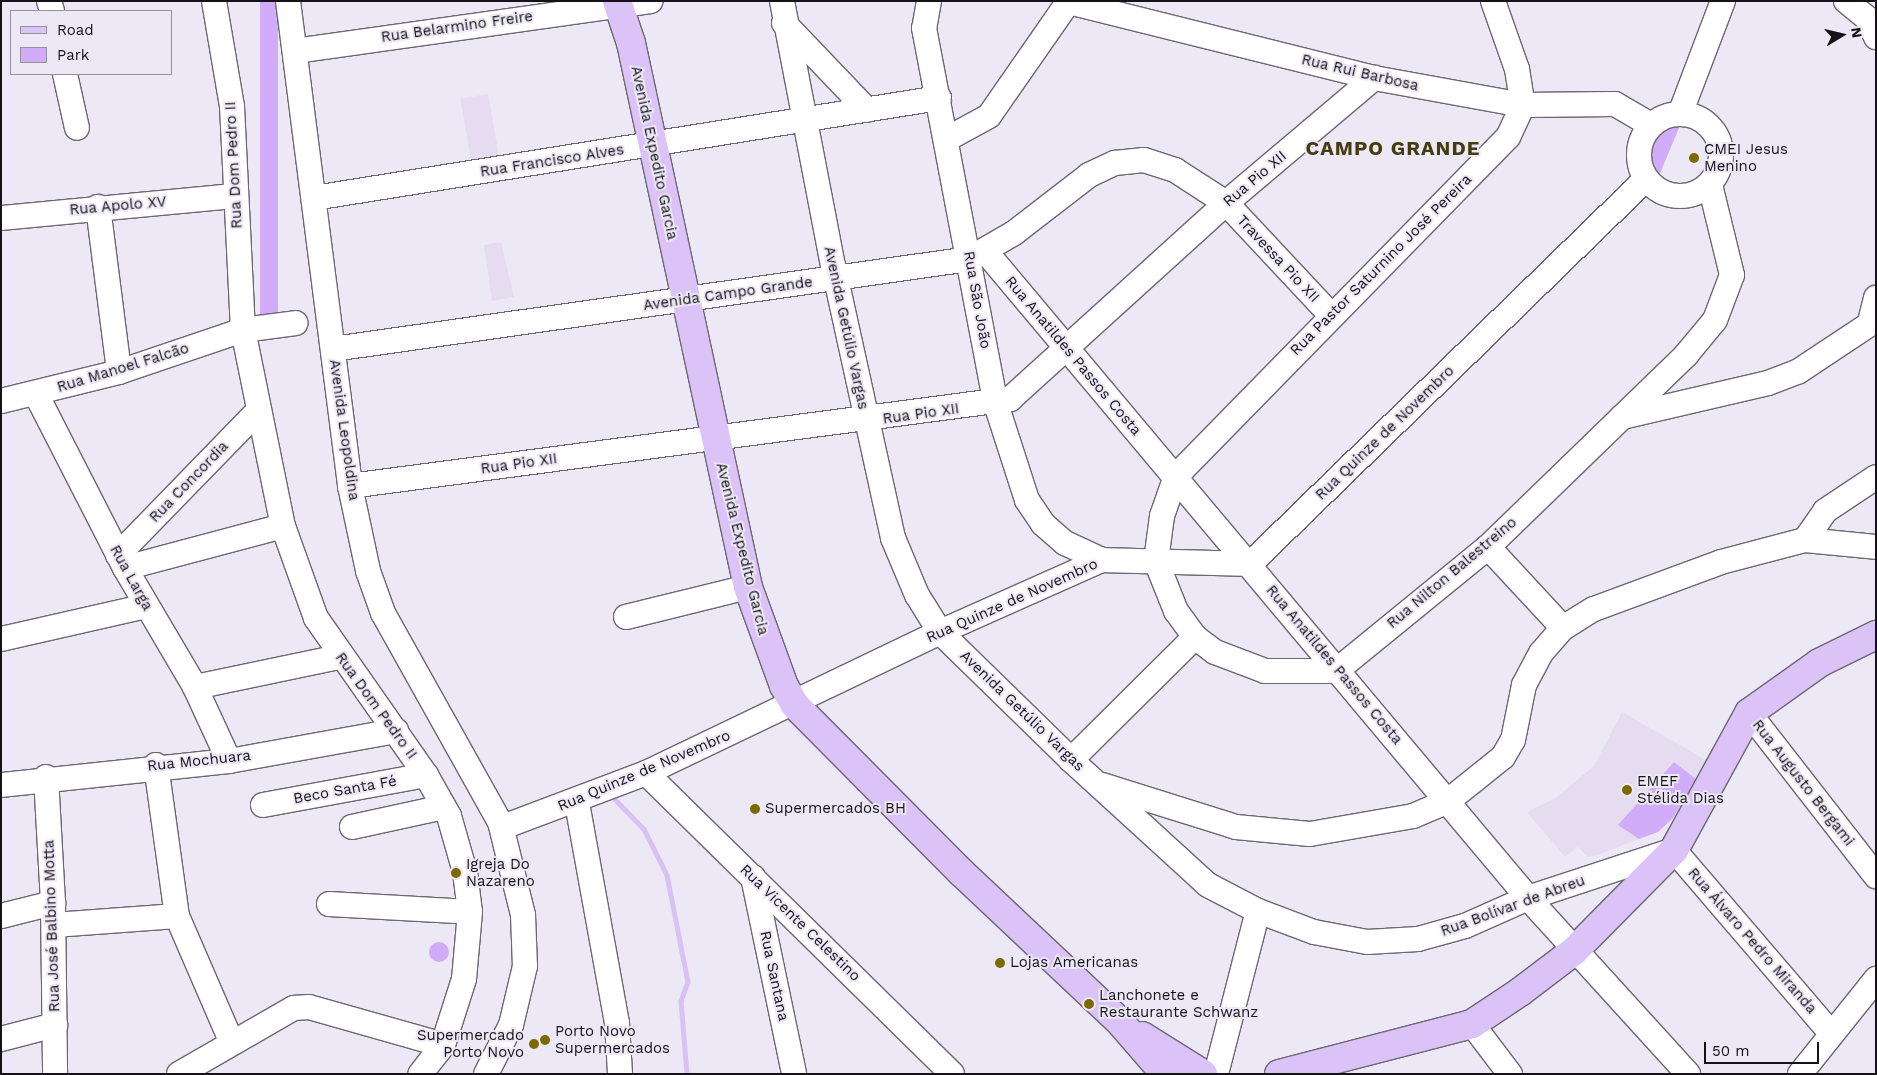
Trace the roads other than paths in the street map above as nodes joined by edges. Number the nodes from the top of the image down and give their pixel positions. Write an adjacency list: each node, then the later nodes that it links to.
1 (214, 1): 26 (street, Rua Dom Pedro II)
2 (288, 1): 12 (street, Avenida Leopoldina)
3 (650, 1): 9 (street, Rua Belarmino Freire)
4 (929, 1): 15 (street, Rua São João)
5 (1494, 1): 16 (street)
6 (1723, 1): 18 (street)
7 (1846, 1): 11 (street)
8 (1069, 2): 14 (street, Rua Rui Barbosa); 22 (street)
9 (617, 3): 12 (street, Rua Belarmino Freire); 23 (main road, Avenida Expedito Garcia)
10 (783, 12): 17 (street); 19 (street, Avenida Getúlio Vargas)
11 (1873, 24)
12 (295, 51): 27 (street, Avenida Leopoldina)
13 (65, 75): 21 (street)
14 (1374, 78): 16 (street, Rua Rui Barbosa); 28 (street, Rua Pio XII)
15 (939, 98): 17 (street, Rua Francisco Alves); 22 (street, Rua São João)
16 (1523, 105): 20 (street, Rua Rui Barbosa); 35 (street, Rua Pastor Saturnino José Pereira)
17 (867, 110): 19 (street, Rua Francisco Alves)
18 (1680, 114): 20 (street); 25 (street)
19 (805, 121): 23 (street, Rua Francisco Alves); 32 (street, Avenida Getúlio Vargas)
20 (1651, 125): 24 (street)
21 (77, 128)
22 (947, 139): 31 (street, Rua São João)
23 (653, 146): 27 (street, Rua Francisco Alves); 33 (main road, Avenida Expedito Garcia)
24 (1645, 180): 25 (street); 59 (street, Rua Quinze de Novembro)
25 (1710, 185): 46 (street, Rua Nilton Balestreino)
26 (235, 196): 29 (street, Rua Apolo XV); 38 (street, Rua Dom Pedro II)
27 (314, 198): 39 (street, Avenida Leopoldina)
28 (1226, 203): 31 (street, Avenida Campo Grande); 35 (street, Travessa Pio XII); 40 (street, Rua Pio XII)
29 (98, 207): 30 (street, Rua Apolo XV); 41 (street)
30 (1, 218)
31 (974, 252): 32 (street, Avenida Campo Grande); 40 (street, Rua Anatildes Passos Costa); 44 (street, Rua São João)
32 (834, 272): 33 (street, Avenida Campo Grande); 47 (street, Avenida Getúlio Vargas)
33 (683, 293): 39 (street, Avenida Campo Grande); 48 (main road, Avenida Expedito Garcia)
34 (1876, 298): 36 (street)
35 (1330, 314): 49 (street, Rua Pastor Saturnino José Pereira)
36 (1873, 321): 46 (street)
37 (296, 323): 38 (street)
38 (243, 330): 41 (street, Rua Manoel Falcão); 45 (street, Rua Dom Pedro II)
39 (332, 341): 51 (street, Avenida Leopoldina)
40 (1065, 350): 44 (street, Rua Pio XII); 49 (street, Rua Anatildes Passos Costa)
41 (119, 372): 42 (street, Rua Manoel Falcão)
42 (36, 394): 43 (street, Rua Manoel Falcão); 57 (street, Rua Larga)
43 (1, 401)
44 (996, 404): 47 (street, Rua Pio XII); 56 (street, Rua São João)
45 (260, 410): 52 (street, Rua Dom Pedro II); 57 (street, Rua Concordia)
46 (1622, 417): 54 (street, Rua Nilton Balestreino)
47 (866, 422): 48 (street, Rua Pio XII); 64 (street, Avenida Getúlio Vargas)
48 (714, 439): 51 (street, Rua Pio XII); 60 (main road, Avenida Expedito Garcia)
49 (1176, 476): 58 (street); 59 (street, Rua Anatildes Passos Costa)
50 (1876, 477): 53 (street)
51 (350, 486): 87 (street, Avenida Leopoldina)
52 (282, 526): 57 (street); 68 (street, Rua Dom Pedro II)
53 (1805, 540): 55 (street); 63 (street)
54 (1488, 547): 63 (street); 69 (street, Rua Nilton Balestreino)
55 (1876, 547)
56 (1102, 560): 58 (street, Rua Quinze de Novembro); 64 (street, Rua Quinze de Novembro)
57 (122, 561): 61 (street, Rua Larga)
58 (1156, 561): 59 (street, Rua Quinze de Novembro); 66 (street)
59 (1250, 564): 69 (street, Rua Anatildes Passos Costa)
60 (748, 587): 62 (street); 71 (main road, Avenida Expedito Garcia)
61 (146, 606): 67 (street); 70 (street, Rua Larga)
62 (626, 617)
63 (1562, 628): 82 (street)
64 (940, 632): 71 (street, Rua Quinze de Novembro); 74 (street, Avenida Getúlio Vargas)
65 (1876, 635): 72 (main road)
66 (1195, 637): 69 (street); 74 (street)
67 (1, 639)
68 (339, 657): 70 (street); 73 (street, Rua Dom Pedro II)
69 (1336, 671): 82 (street, Rua Anatildes Passos Costa)
70 (195, 688): 75 (street, Rua Larga)
71 (795, 704): 77 (street, Rua Quinze de Novembro); 100 (main road, Avenida Expedito Garcia)
72 (1749, 713): 88 (main road); 89 (street, Rua Augusto Bergami)
73 (396, 731): 75 (street, Rua Mochuara); 78 (street, Rua Dom Pedro II)
74 (1071, 760): 81 (street, Avenida Getúlio Vargas)
75 (229, 761): 76 (street, Rua Mochuara)
76 (156, 766): 79 (street, Rua Mochuara); 97 (street)
77 (646, 773): 83 (street, Rua Quinze de Novembro); 90 (street, Rua Vicente Celestino)
78 (426, 775): 84 (street, Beco Santa Fé); 85 (street, Rua Dom Pedro II)
79 (46, 777): 80 (street, Rua Mochuara); 95 (street, Rua José Balbino Motta)
80 (1, 785)
81 (1100, 785): 82 (street); 93 (street, Rua Bolívar de Abreu)
82 (1448, 801): 91 (street, Rua Anatildes Passos Costa)
83 (576, 803): 87 (street, Rua Quinze de Novembro); 111 (street)
84 (263, 805)
85 (444, 806): 86 (street); 94 (street, Rua Dom Pedro II)
86 (352, 827)
87 (503, 828): 110 (street, Avenida Leopoldina)
88 (1674, 850): 91 (street, Rua Bolívar de Abreu); 98 (main road); 103 (street, Rua Álvaro Pedro Miranda)
89 (1876, 876)
90 (753, 877): 112 (street, Rua Santana); 113 (street, Rua Vicente Celestino)
91 (1528, 898): 93 (street, Rua Bolívar de Abreu); 98 (street, Rua Anatildes Passos Costa)
92 (329, 904): 94 (street)
93 (1258, 911): 116 (street)
94 (470, 912): 106 (street, Rua Dom Pedro II)
95 (54, 914): 96 (street); 97 (street); 102 (street, Rua José Balbino Motta)
96 (1, 916)
97 (177, 916): 105 (street)
98 (1574, 951): 101 (main road); 119 (street, Rua Anatildes Passos Costa)
99 (1876, 979): 103 (street)
100 (1121, 1023): 114 (main road, Avenida Expedito Garcia); 115 (main road, Avenida Expedito Garcia)
101 (1472, 1024): 117 (main road); 118 (street)
102 (55, 1025): 104 (street); 107 (street, Rua José Balbino Motta)
103 (1831, 1033): 120 (street)
104 (1, 1038)
105 (231, 1041): 106 (street); 108 (street)
106 (443, 1045): 109 (street, Rua Dom Pedro II)
107 (55, 1074)
108 (179, 1074)
109 (420, 1074)
110 (486, 1074)
111 (620, 1074)
112 (794, 1074)
113 (952, 1074)
114 (1165, 1074)
115 (1203, 1074)
116 (1216, 1074)
117 (1279, 1074)
118 (1510, 1074)
119 (1688, 1074)
120 (1800, 1074)

